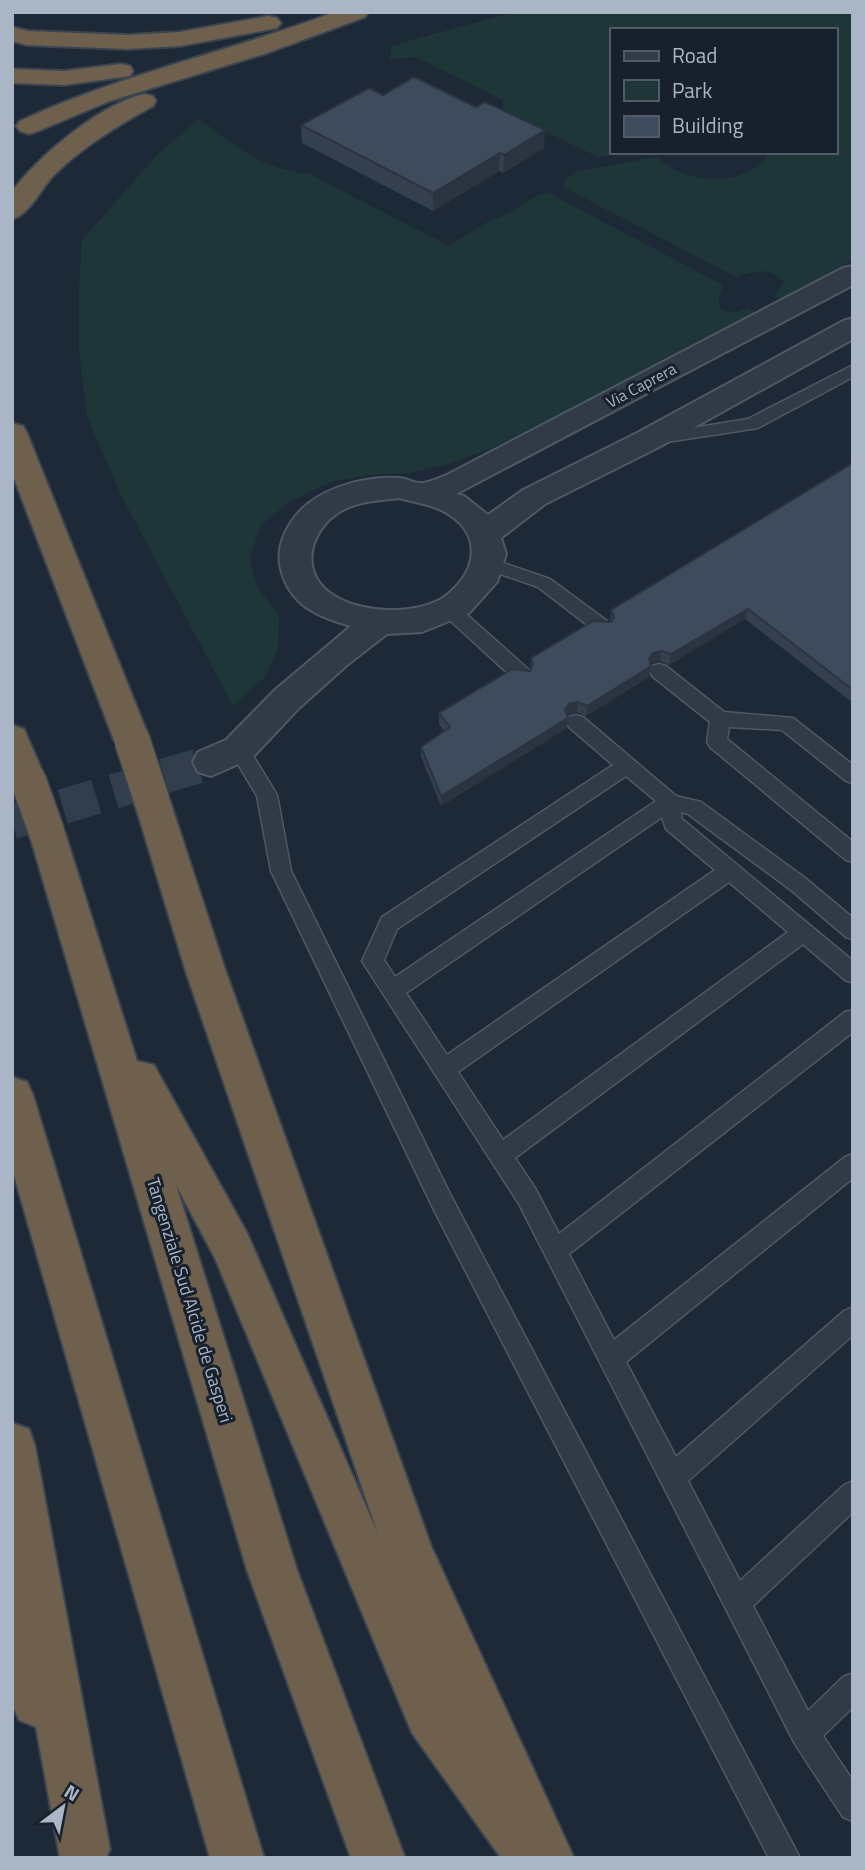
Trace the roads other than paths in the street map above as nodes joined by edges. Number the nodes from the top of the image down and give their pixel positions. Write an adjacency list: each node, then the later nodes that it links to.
1 (350, 12): 3 (highway)
2 (357, 12): 5 (highway)
3 (299, 23): 4 (highway); 6 (highway)
4 (12, 34)
5 (227, 58): 7 (highway); 9 (highway)
6 (12, 76): 7 (highway)
7 (29, 125): 8 (highway)
8 (12, 148)
9 (12, 211)
10 (853, 274): 15 (street, Via Caprera)
11 (853, 327): 14 (street, Via Caprera)
12 (853, 370): 14 (lane, Via Caprera)
13 (12, 433): 58 (highway, bridge)
14 (648, 440): 16 (street, Via Caprera)
15 (428, 492): 16 (street, Via Caprera); 17 (street, Via Caprera)
16 (487, 549): 18 (street, Via Caprera); 20 (lane)
17 (323, 605): 19 (street, Via Caprera); 23 (street)
18 (450, 610): 19 (street, Via Caprera); 22 (lane)
19 (379, 623): 23 (street)
20 (601, 626)
21 (659, 671): 24 (lane)
22 (521, 674)
23 (287, 699): 27 (street)
24 (720, 719): 29 (lane); 31 (lane)
25 (576, 722): 28 (lane)
26 (12, 738): 37 (highway, Tangenziale Sud Alcide de Gasperi, bridge)
27 (225, 756): 59 (lane)
28 (628, 765): 30 (lane); 36 (lane)
29 (853, 776)
30 (670, 802): 32 (lane); 33 (lane); 36 (lane)
31 (853, 854)
32 (730, 870): 34 (lane); 39 (lane)
33 (853, 931)
34 (804, 932): 35 (lane); 41 (lane)
35 (853, 974)
36 (393, 990): 39 (lane)
37 (101, 1007): 56 (highway, Tangenziale Sud Alcide de Gasperi); 57 (highway)
38 (853, 1019): 43 (lane)
39 (444, 1069): 41 (lane)
40 (12, 1095): 55 (highway)
41 (501, 1155): 43 (lane)
42 (853, 1164): 45 (lane)
43 (556, 1250): 45 (lane)
44 (853, 1319): 47 (lane)
45 (611, 1358): 47 (lane)
46 (12, 1446): 54 (highway)
47 (673, 1477): 49 (lane)
48 (853, 1494): 49 (lane)
49 (737, 1603): 52 (lane)
50 (12, 1624): 54 (highway)
51 (853, 1687): 52 (lane)
52 (805, 1734): 53 (lane)
53 (853, 1807)
54 (85, 1854)
55 (237, 1858)
56 (378, 1858)
57 (533, 1858)
58 (547, 1858)
59 (785, 1858)

